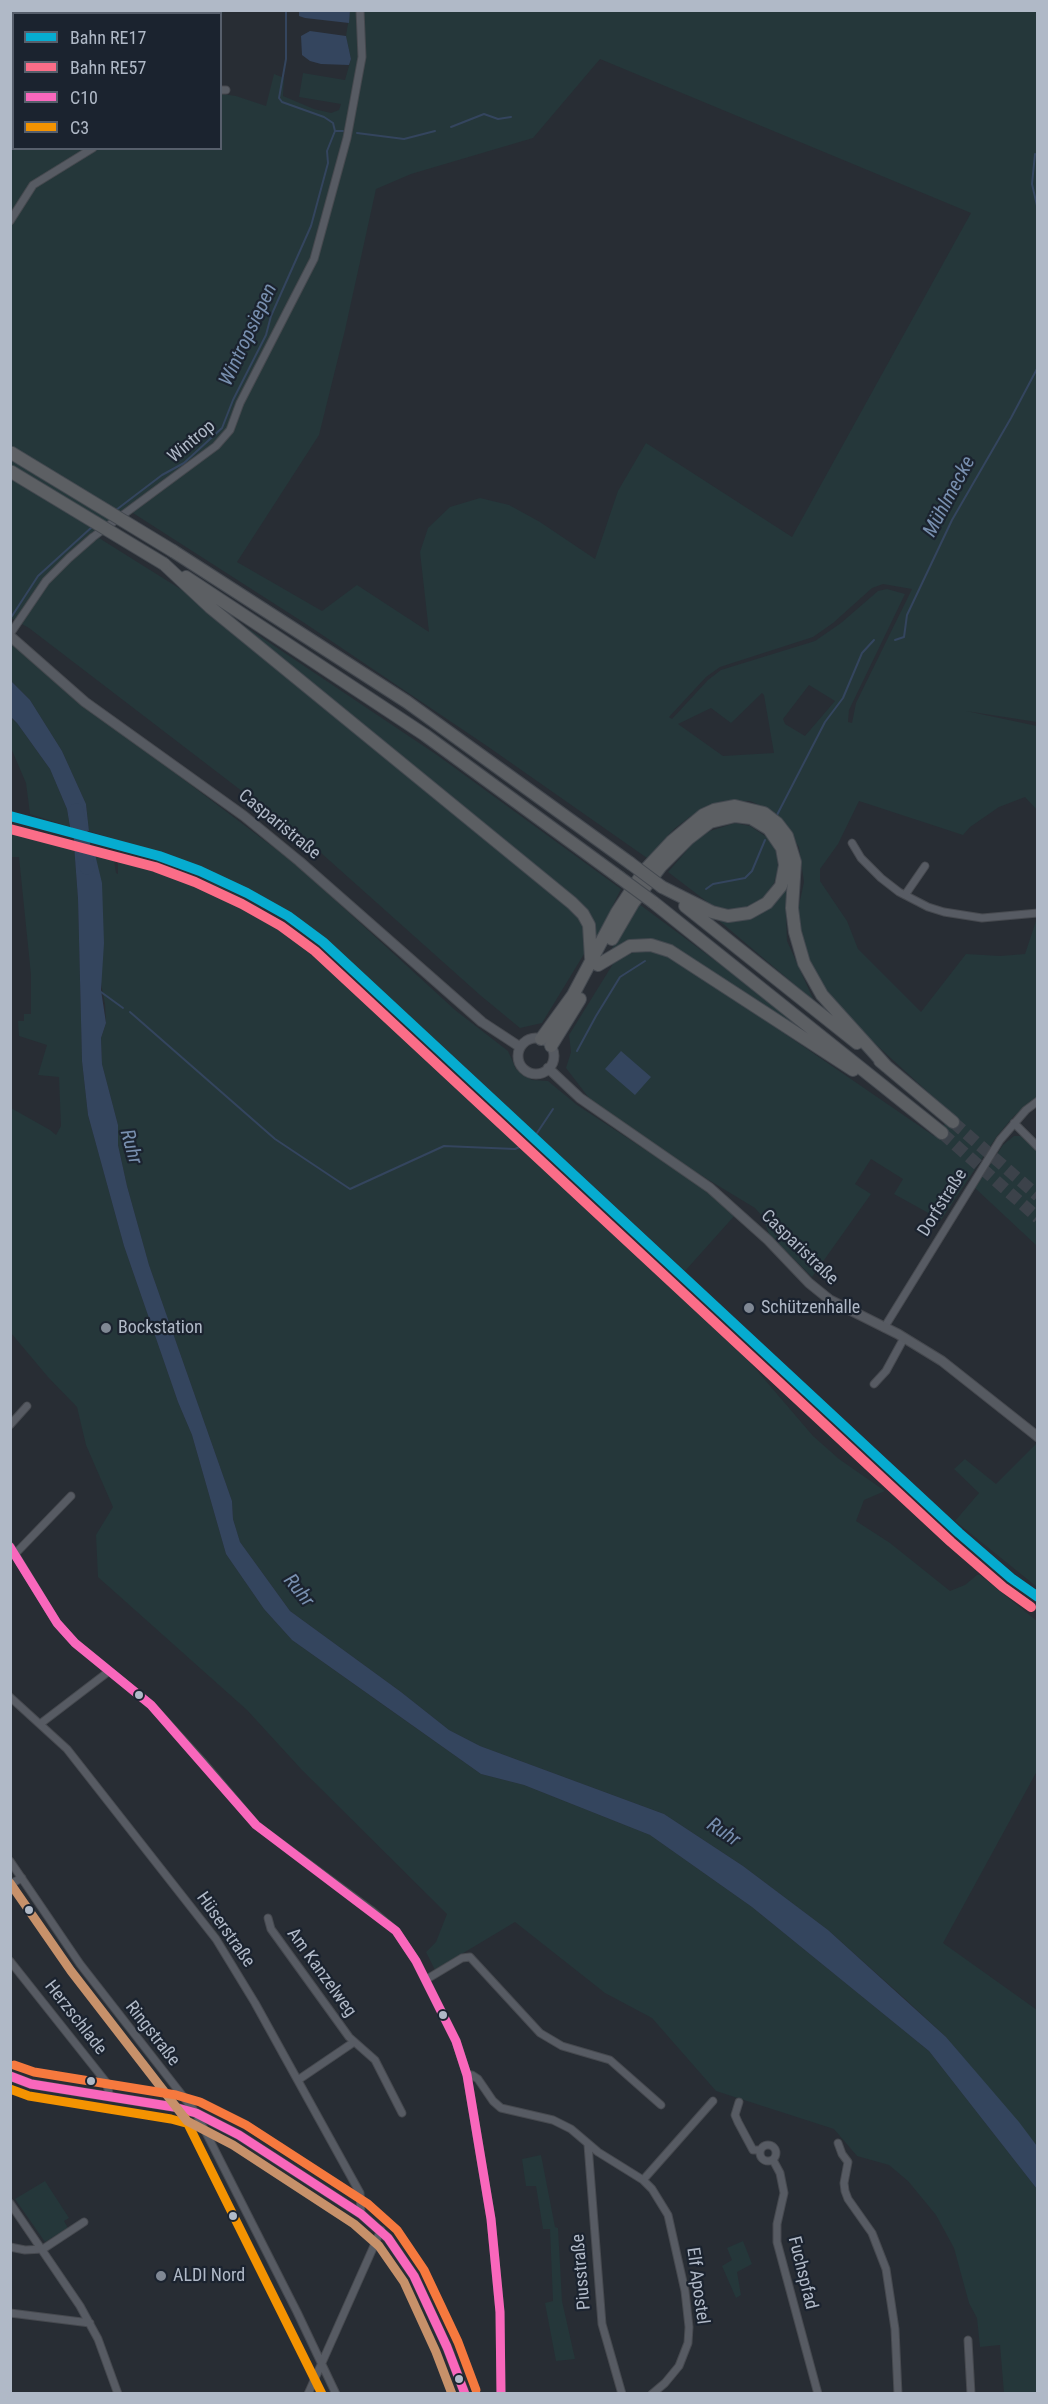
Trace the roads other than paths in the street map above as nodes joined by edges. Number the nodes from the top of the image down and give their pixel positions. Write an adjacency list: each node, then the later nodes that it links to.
1 (360, 10): 7 (street, Wintrop)
2 (90, 150): 3 (street)
3 (10, 221)
4 (10, 452): 10 (highway, bridge)
5 (10, 471): 6 (highway, bridge)
6 (165, 564): 13 (highway); 19 (highway, bridge)
7 (10, 635): 15 (main road, Casparistraße)
8 (852, 843): 11 (street)
9 (925, 866): 11 (street)
10 (662, 887): 13 (highway); 16 (highway)
11 (905, 895): 12 (street)
12 (1038, 913)
13 (594, 963): 14 (highway); 16 (highway); 19 (highway)
14 (546, 1043): 15 (main road); 17 (main road)
15 (520, 1047): 17 (main road)
16 (886, 1066): 20 (highway)
17 (548, 1068): 24 (main road, Casparistraße)
18 (1038, 1101): 21 (street, Dorfstraße)
19 (907, 1103): 22 (highway)
20 (953, 1122)
21 (1014, 1124): 23 (street); 24 (street, Dorfstraße)
22 (942, 1134)
23 (1038, 1146)
24 (884, 1328): 25 (main road, Casparistraße)
25 (904, 1338): 26 (street); 29 (main road, Casparistraße)
26 (874, 1384)
27 (27, 1406): 28 (street)
28 (10, 1425)
29 (1038, 1437)
30 (70, 1496): 32 (street)
31 (10, 1546): 32 (street)
32 (16, 1553): 33 (street)
33 (108, 1672): 35 (street); 41 (street)
34 (10, 1697): 35 (street, Hüserstraße)
35 (40, 1724): 45 (street, Hüserstraße)
36 (10, 1861): 37 (street, Ringstraße)
37 (22, 1878): 38 (street); 50 (street, Ringstraße)
38 (10, 1884)
39 (268, 1918): 42 (street, Am Kanzelweg)
40 (10, 1960): 46 (street, Herzschlade)
41 (427, 1979): 43 (street); 49 (street)
42 (354, 2042): 45 (street, Am Kanzelweg); 51 (street, Am Kanzelweg)
43 (466, 2075): 53 (street, Elf Apostel); 71 (street)
44 (10, 2076): 46 (street)
45 (298, 2080): 58 (street, Hüserstraße)
46 (110, 2097): 50 (street)
47 (713, 2101): 56 (street)
48 (739, 2102): 54 (street, Fuchspfad)
49 (661, 2105)
50 (196, 2113): 58 (street); 66 (street, Ringstraße)
51 (402, 2113)
52 (838, 2143): 75 (street)
53 (588, 2145): 56 (street, Elf Apostel); 72 (street, Piusstraße)
54 (760, 2151): 55 (street, Fuchspfad); 55 (street, Fuchspfad)
55 (772, 2160): 74 (street, Fuchspfad)
56 (643, 2180): 73 (street, Elf Apostel)
57 (10, 2203): 62 (street)
58 (361, 2214): 60 (street)
59 (84, 2222): 62 (street)
60 (381, 2230): 66 (street); 70 (street)
61 (10, 2247): 62 (street)
62 (43, 2249): 64 (street)
63 (10, 2313): 64 (street)
64 (90, 2323): 67 (street)
65 (968, 2340): 76 (street)
66 (321, 2363): 68 (street); 69 (street, Ringstraße)
67 (118, 2394)
68 (308, 2394)
69 (336, 2394)
70 (465, 2394)
71 (501, 2394)
72 (622, 2394)
73 (652, 2394)
74 (818, 2394)
75 (898, 2394)
76 (971, 2394)

